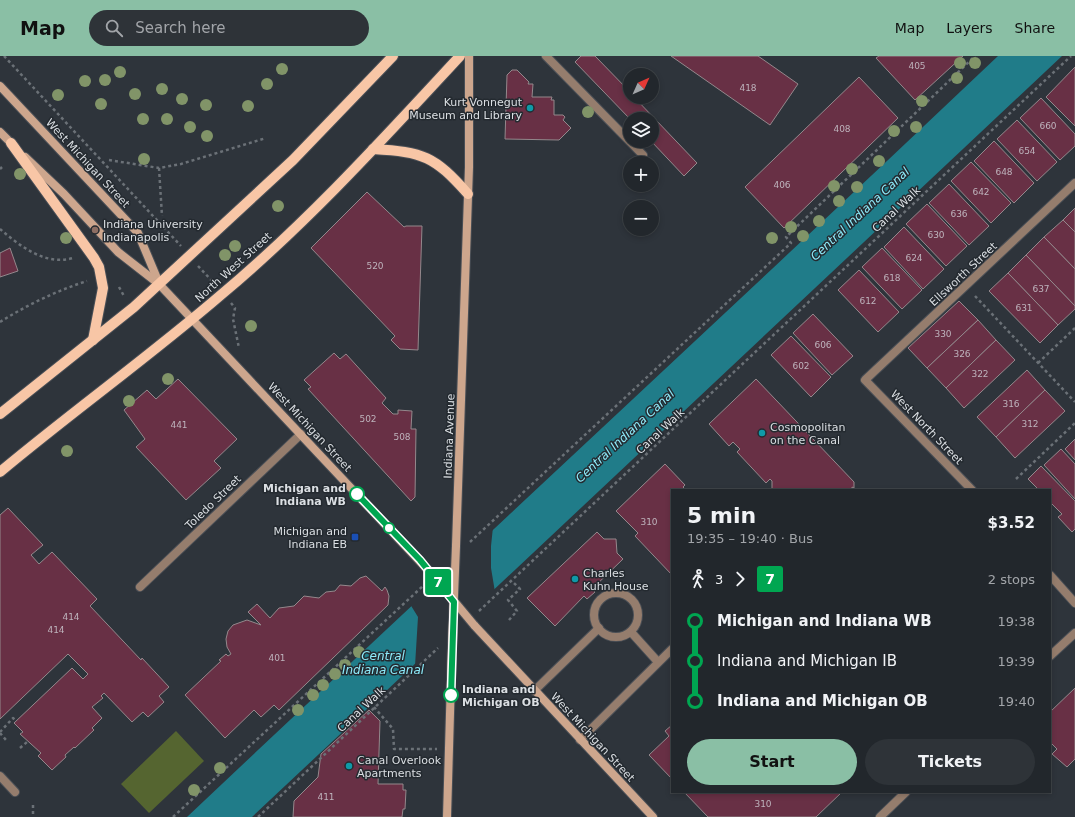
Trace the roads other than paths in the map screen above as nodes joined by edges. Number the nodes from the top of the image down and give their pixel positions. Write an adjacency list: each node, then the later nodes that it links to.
1 (394, 56): 12 (main road)
2 (460, 56): 8 (main road, North West Street)
3 (469, 56): 11 (main road, Indiana Avenue)
4 (546, 56): 9 (street)
5 (0, 86): 12 (main road, West Michigan Street)
6 (0, 132): 7 (main road, West Michigan Street)
7 (11, 143): 12 (main road, West Michigan Street); 14 (main road)
8 (373, 150): 11 (main road); 13 (main road, North West Street)
9 (643, 155)
10 (1075, 183): 15 (street, Ellsworth Street)
11 (468, 194): 22 (main road, Indiana Avenue, bridge)
12 (159, 284): 13 (main road, West Michigan Street); 14 (main road)
13 (192, 319): 17 (main road, West Michigan Street); 18 (main road, North West Street)
14 (93, 340): 16 (main road)
15 (866, 380): 19 (street, West North Street)
16 (0, 414)
17 (301, 434): 21 (street, Toledo Street); 22 (main road, West Michigan Street, bridge)
18 (0, 472)
19 (971, 489)
20 (1051, 576): 23 (street)
21 (140, 587)
22 (454, 602): 30 (main road, West Michigan Street, bridge); 35 (main road, Indiana Avenue, bridge)
23 (1075, 603)
24 (599, 628): 25 (street); 25 (street); 30 (street)
25 (631, 632): 29 (street)
26 (1075, 633): 28 (street)
27 (671, 650): 29 (street)
28 (1051, 655)
29 (658, 662): 31 (street)
30 (534, 691): 31 (main road, West Michigan Street)
31 (580, 740): 36 (main road, West Michigan Street)
32 (0, 776): 33 (street)
33 (15, 792)
34 (905, 793): 37 (street)
35 (447, 817)
36 (653, 817)
37 (880, 817)

